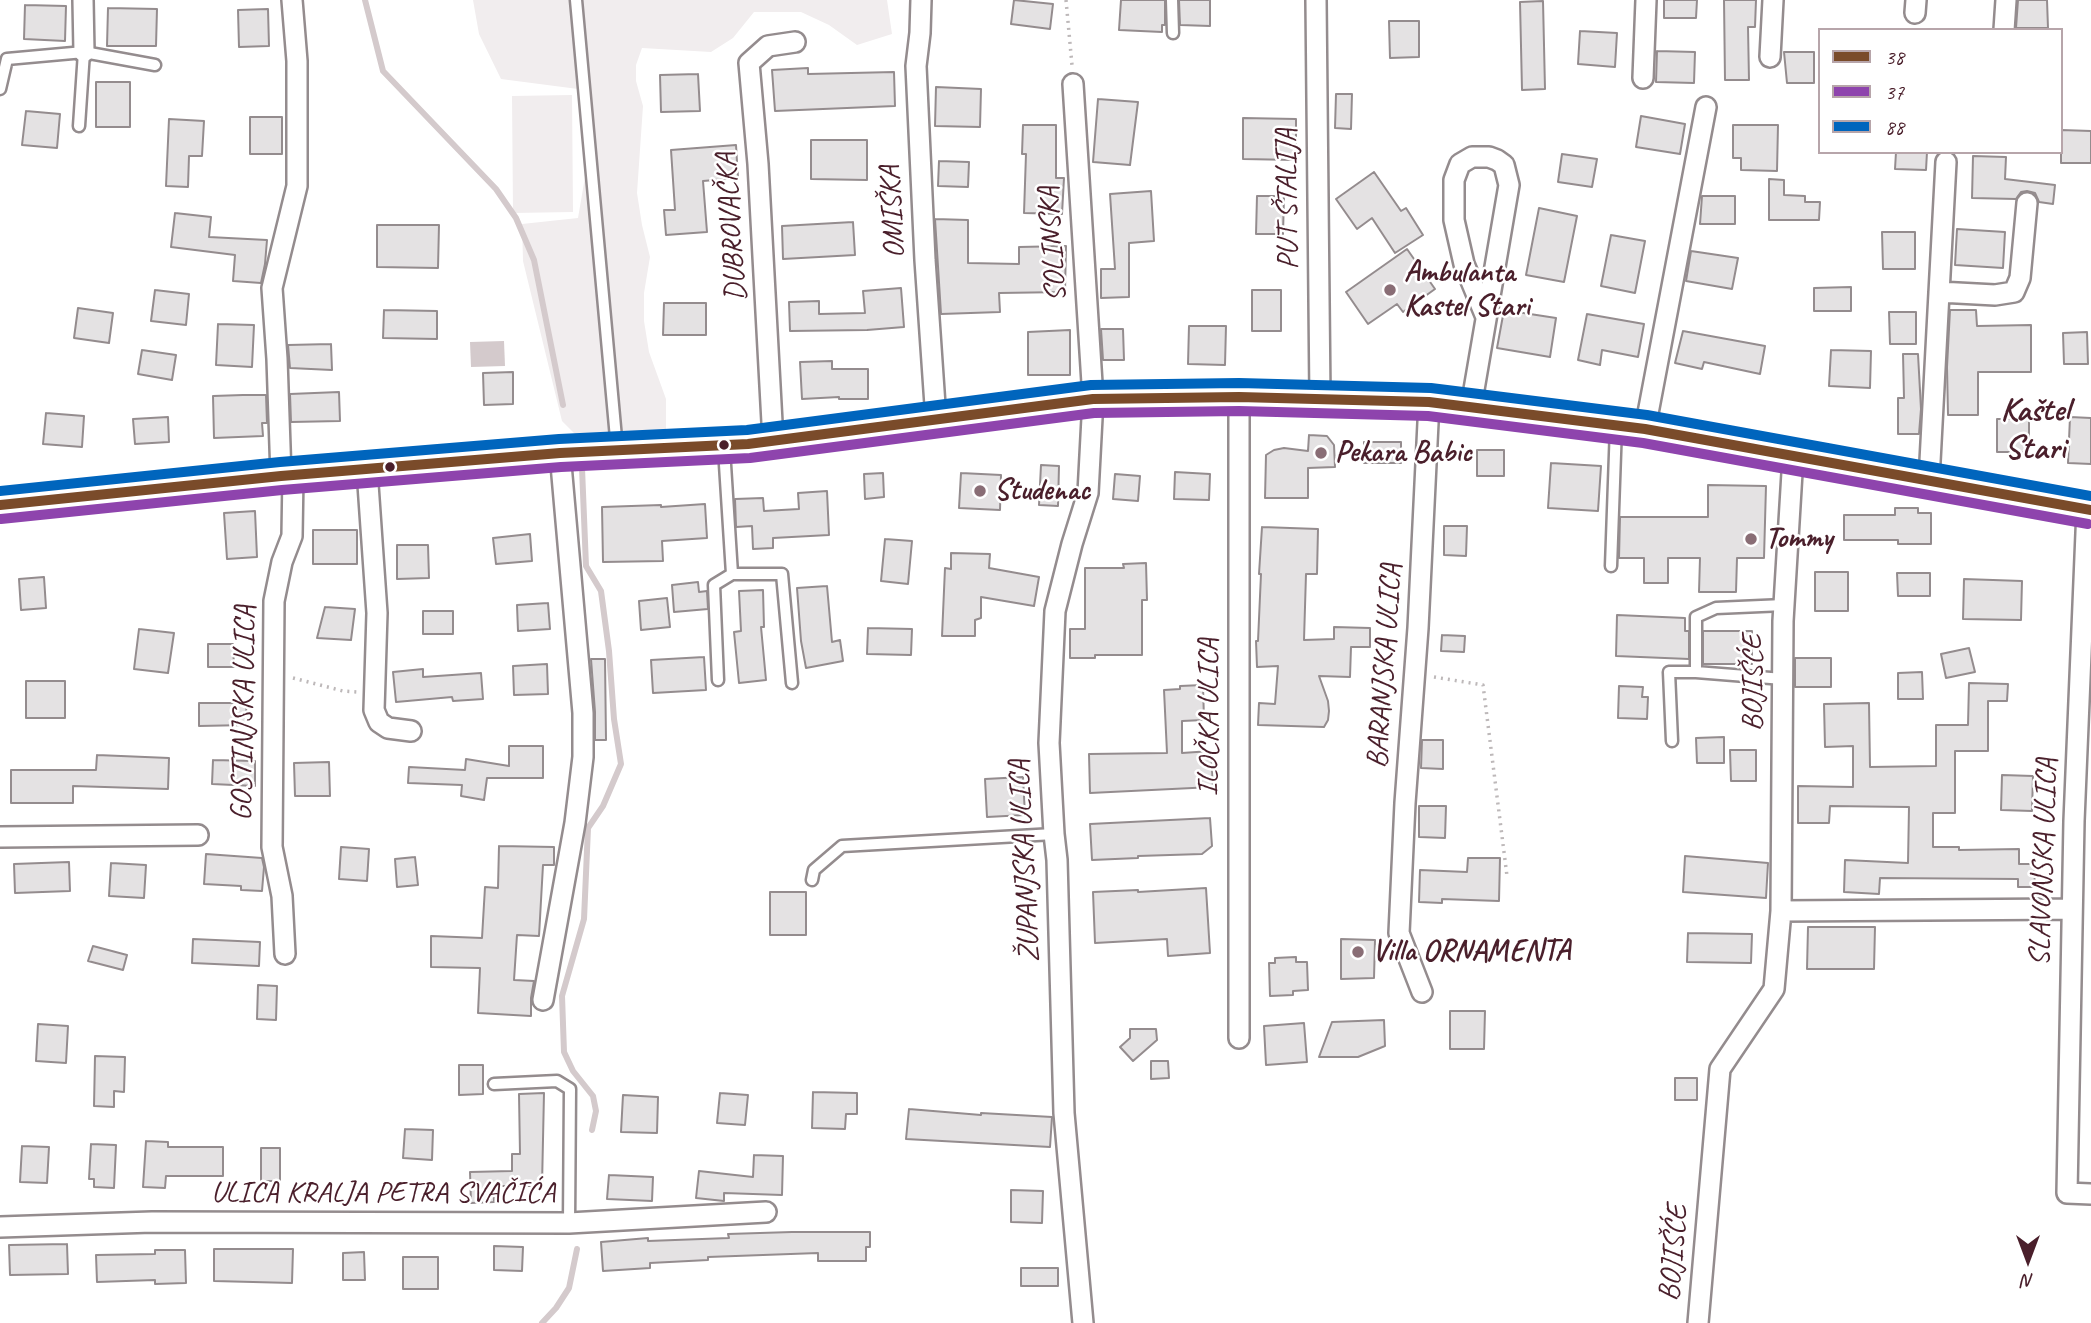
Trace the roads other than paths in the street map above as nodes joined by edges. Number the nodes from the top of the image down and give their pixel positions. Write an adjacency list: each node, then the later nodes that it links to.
1 (83, 0): 13 (street)
2 (292, 0): 39 (street, GOSTINJSKA ULICA)
3 (576, 0): 35 (lane)
4 (921, 0): 30 (street, OMIŠKA)
5 (1172, 0): 11 (lane)
6 (1316, 0): 26 (street, PUT ŠTALIJA)
7 (1646, 0): 16 (street)
8 (1773, 0): 14 (street)
9 (2006, 0): 10 (street)
10 (2004, 28)
11 (1173, 33)
12 (795, 42): 33 (street, DUBROVAČKA)
13 (84, 52): 15 (lane); 18 (lane); 20 (lane)
14 (1770, 57)
15 (155, 65)
16 (1643, 78)
17 (1073, 84): 27 (street, SOLINSKA)
18 (0, 89)
19 (1706, 107): 32 (street)
20 (79, 126)
21 (1946, 162): 23 (street)
22 (2027, 203): 23 (street)
23 (1939, 292): 40 (street)
24 (1486, 317): 24 (street); 29 (street)
25 (1240, 397): 26 (main road); 27 (main road); 62 (street, ILOČKA ULICA)
26 (1320, 398): 28 (main road)
27 (1093, 399): 30 (main road); 53 (street, ŽUPANJSKA ULICA)
28 (1429, 402): 29 (main road); 60 (street, BARANJSKA ULICA)
29 (1471, 407): 31 (main road)
30 (936, 420): 33 (main road)
31 (1616, 426): 32 (main road); 43 (lane)
32 (1645, 429): 37 (main road)
33 (773, 441): 34 (main road)
34 (724, 446): 35 (main road); 44 (lane)
35 (617, 451): 36 (main road)
36 (560, 453): 38 (main road); 61 (street)
37 (1793, 456): 40 (main road); 45 (street, BOJIŠĆE)
38 (367, 470): 39 (main road); 50 (street)
39 (287, 476): 41 (main road); 59 (street, GOSTINJSKA ULICA)
40 (1929, 480): 42 (main road)
41 (0, 505)
42 (2089, 510): 52 (street, SLAVONSKA ULICA)
43 (1611, 566)
44 (732, 574): 48 (lane); 49 (lane)
45 (1784, 605): 46 (lane); 47 (street, BOJIŠĆE)
46 (1696, 672): 47 (lane); 51 (lane)
47 (1783, 679): 58 (street, BOJIŠĆE)
48 (718, 680)
49 (792, 682)
50 (411, 731)
51 (1672, 741)
52 (2082, 821): 57 (street, SLAVONSKA ULICA)
53 (1054, 834): 56 (lane); 68 (street, ŽUPANJSKA ULICA)
54 (198, 835): 55 (street)
55 (0, 837)
56 (812, 880)
57 (2072, 909): 58 (street); 64 (street, SLAVONSKA ULICA)
58 (1781, 911): 69 (street, BOJIŠĆE)
59 (285, 954)
60 (1422, 992)
61 (543, 1000)
62 (1238, 1038)
63 (494, 1084): 66 (lane)
64 (2091, 1194)
65 (766, 1212): 66 (street, ULICA KRALJA PETRA SVAČIĆA)
66 (569, 1223): 67 (street, ULICA KRALJA PETRA SVAČIĆA)
67 (0, 1227)
68 (1083, 1323)
69 (1698, 1323)

